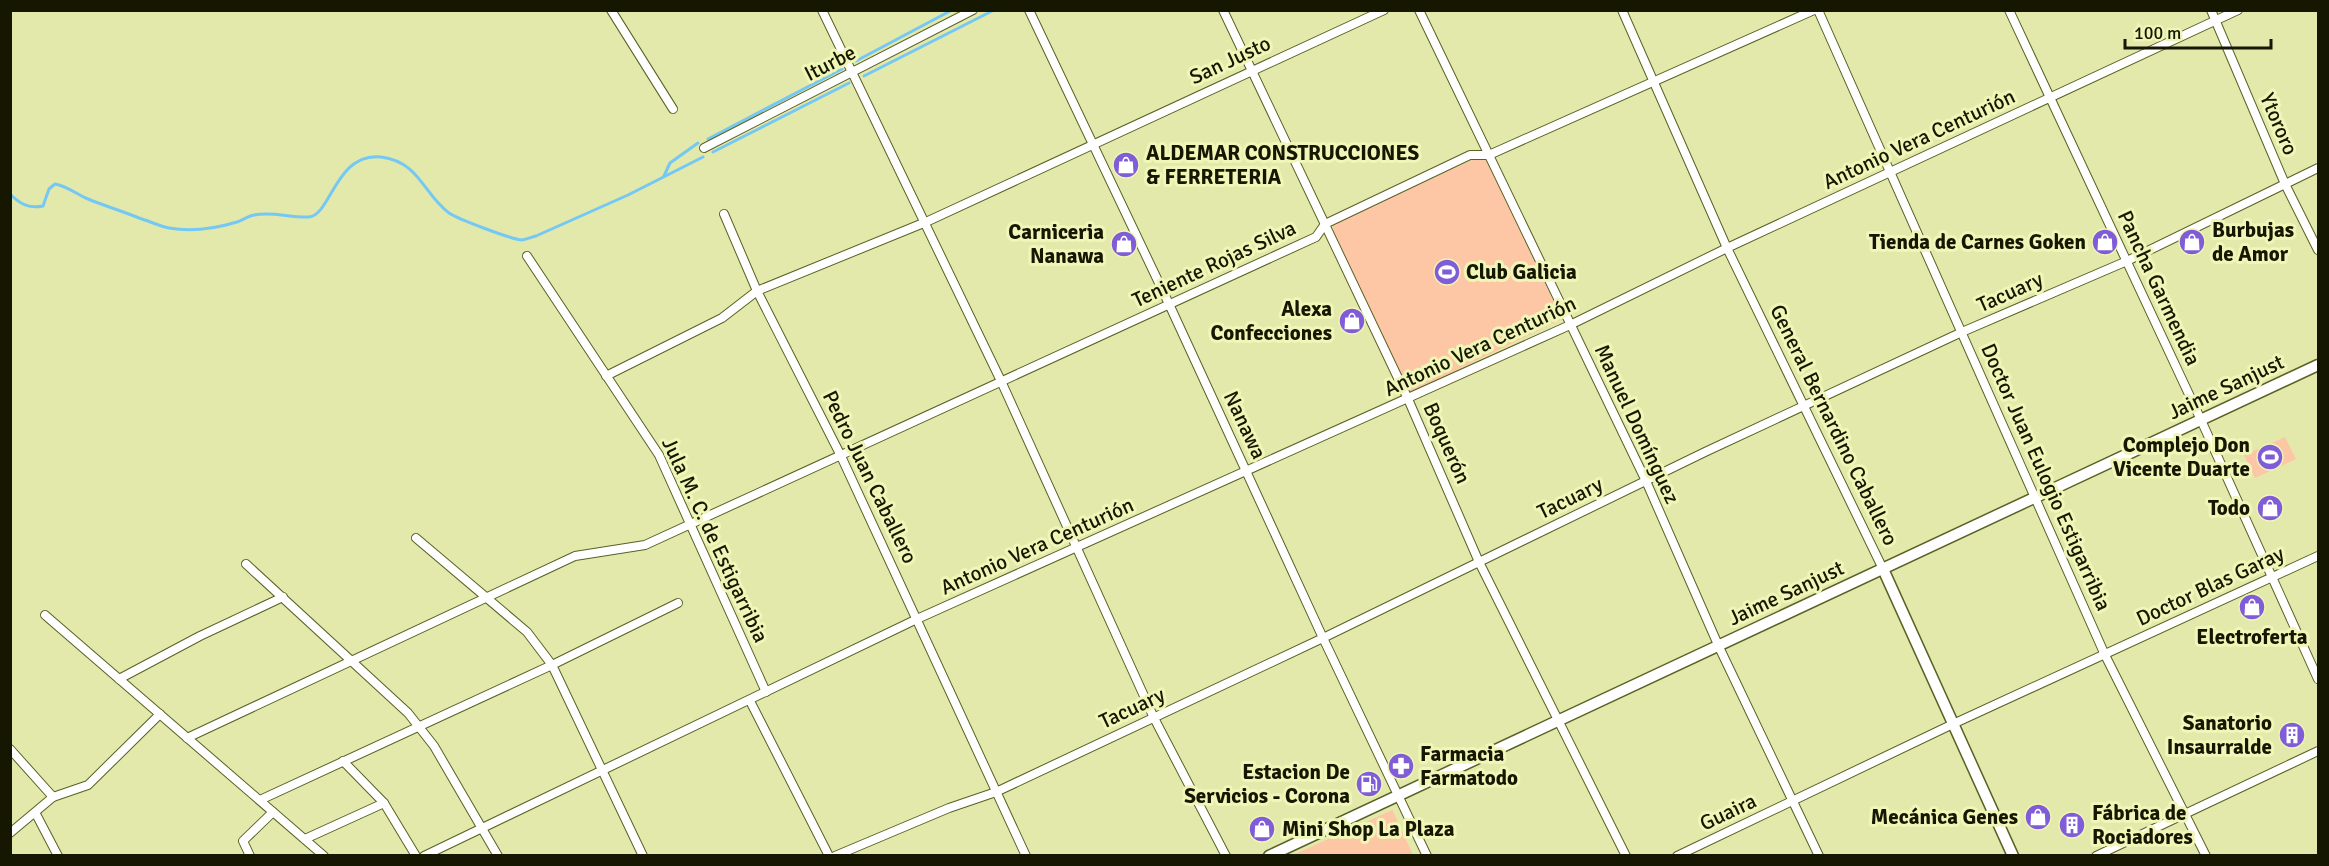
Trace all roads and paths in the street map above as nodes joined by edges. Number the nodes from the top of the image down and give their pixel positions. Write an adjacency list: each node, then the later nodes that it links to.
1 (612, 10): 18 (street)
2 (822, 10): 15 (street)
3 (973, 10): 15 (street, Iturbe)
4 (1029, 10): 19 (street, Nanawa)
5 (1223, 10): 14 (street, Boquerón)
6 (1384, 10): 14 (street, San Justo)
7 (1419, 10): 21 (street, Manuel Domínguez)
8 (1622, 10): 16 (street, General Bernardino Caballero)
9 (1816, 10): 16 (street, Teniente Rojas Silva); 23 (street, Doctor Juan Eulogio Estigarribia)
10 (2009, 10): 17 (street, Pancha Garmendia)
11 (2211, 10): 13 (street, Ytororo)
12 (2238, 10): 13 (street, Antonio Vera Centurión)
13 (2216, 21): 17 (street, Antonio Vera Centurión); 24 (street, Ytororo)
14 (1251, 70): 19 (street, San Justo); 27 (street, Boquerón)
15 (853, 72): 20 (street, Iturbe); 26 (street)
16 (1653, 82): 21 (street, Teniente Rojas Silva); 28 (street, General Bernardino Caballero)
17 (2049, 98): 23 (street, Antonio Vera Centurión); 31 (street, Pancha Garmendia)
18 (673, 109)
19 (1093, 145): 26 (street, San Justo); 33 (street, Nanawa)
20 (704, 148)
21 (1489, 154): 27 (street, Teniente Rojas Silva); 34 (street, Manuel Domínguez)
22 (2319, 168): 24 (street, Tacuary)
23 (1891, 171): 28 (street, Antonio Vera Centurión); 35 (street, Doctor Juan Eulogio Estigarribia)
24 (2285, 184): 29 (street, Ytororo); 31 (street, Tacuary)
25 (724, 214): 32 (street, Pedro Juan Caballero)
26 (926, 222): 32 (street, San Justo); 38 (street)
27 (1325, 224): 33 (street, Teniente Rojas Silva); 39 (street, Boquerón)
28 (1727, 248): 34 (street, Antonio Vera Centurión); 40 (street, General Bernardino Caballero)
29 (2319, 250)
30 (527, 256): 37 (street, Jula M. C. de Estigarribia)
31 (2127, 261): 35 (street, Tacuary); 41 (street, Pancha Garmendia)
32 (757, 291): 37 (street, San Justo); 42 (street, Pedro Juan Caballero)
33 (1169, 304): 38 (street, Teniente Rojas Silva); 43 (street, Nanawa)
34 (1570, 325): 39 (street, Antonio Vera Centurión); 44 (street, Manuel Domínguez)
35 (1962, 332): 40 (street, Tacuary); 45 (street, Doctor Juan Eulogio Estigarribia)
36 (2319, 365): 41 (main road, Jaime Sanjust)
37 (606, 376): 46 (street, Jula M. C. de Estigarribia)
38 (1001, 381): 42 (street, Teniente Rojas Silva); 48 (street)
39 (1408, 399): 43 (street, Antonio Vera Centurión); 50 (street, Boquerón)
40 (1804, 407): 44 (street, Tacuary); 52 (street, General Bernardino Caballero)
41 (2201, 420): 45 (main road, Jaime Sanjust); 53 (street, Pancha Garmendia)
42 (840, 454): 46 (street, Teniente Rojas Silva); 58 (street, Pedro Juan Caballero)
43 (1247, 471): 48 (street, Antonio Vera Centurión); 59 (street, Nanawa)
44 (1646, 482): 50 (street, Tacuary); 60 (street, Manuel Domínguez)
45 (2034, 497): 52 (main road, Jaime Sanjust); 61 (street, Doctor Juan Eulogio Estigarribia)
46 (690, 523): 55 (street, Teniente Rojas Silva); 66 (street, Jula M. C. de Estigarribia)
47 (416, 538): 55 (street)
48 (1077, 547): 58 (street, Antonio Vera Centurión); 69 (street)
49 (2319, 556): 53 (street, Doctor Blas Garay)
50 (1479, 562): 59 (street, Tacuary); 70 (street, Boquerón)
51 (246, 564): 54 (street)
52 (1883, 569): 60 (main road, Jaime Sanjust); 71 (main road, General Bernardino Caballero)
53 (2273, 577): 61 (street, Doctor Blas Garay); 65 (street, Pancha Garmendia)
54 (282, 597): 62 (street); 64 (street)
55 (487, 599): 62 (street, Teniente Rojas Silva); 63 (street)
56 (678, 603): 63 (street)
57 (45, 615): 64 (street)
58 (917, 619): 66 (street, Antonio Vera Centurión); 78 (street, Pedro Juan Caballero)
59 (1323, 638): 69 (street, Tacuary); 79 (street, Nanawa)
60 (1719, 646): 70 (main road, Jaime Sanjust); 82 (street, Manuel Domínguez)
61 (2105, 655): 71 (street, Doctor Blas Garay); 86 (street, Doctor Juan Eulogio Estigarribia)
62 (351, 660): 72 (street); 73 (street, Teniente Rojas Silva)
63 (552, 665): 72 (street); 77 (street)
64 (119, 679): 68 (street)
65 (2319, 679)
66 (766, 693): 67 (street, Antonio Vera Centurión)
67 (750, 701): 77 (street, Antonio Vera Centurión); 97 (street)
68 (160, 714): 73 (street); 80 (street)
69 (1154, 718): 78 (street, Tacuary); 100 (street)
70 (1560, 721): 79 (main road, Jaime Sanjust); 103 (street, Boquerón)
71 (1953, 724): 82 (street, Guaira); 106 (main road, General Bernardino Caballero)
72 (418, 727): 76 (street); 87 (street)
73 (187, 738): 81 (street)
74 (10, 749): 80 (street)
75 (2319, 751): 86 (street)
76 (343, 761): 81 (street); 83 (street)
77 (603, 770): 87 (street, Antonio Vera Centurión); 96 (street)
78 (996, 792): 98 (street, Tacuary); 99 (street, Pedro Juan Caballero)
79 (1399, 796): 101 (main road, Jaime Sanjust); 102 (street, Nanawa)
80 (53, 797): 85 (street)
81 (260, 800): 84 (street)
82 (1793, 800): 104 (street, Guaira); 105 (street, Manuel Domínguez)
83 (384, 803): 89 (street); 93 (street)
84 (273, 812): 89 (street); 91 (street)
85 (36, 814): 88 (street); 90 (street)
86 (2184, 814): 107 (street); 108 (street, Doctor Juan Eulogio Estigarribia)
87 (483, 828): 94 (street, Antonio Vera Centurión); 95 (street)
88 (10, 833)
89 (305, 839): 92 (street)
90 (58, 855)
91 (250, 855)
92 (324, 855)
93 (416, 855)
94 (424, 855)
95 (498, 855)
96 (643, 855)
97 (830, 855)
98 (835, 855)
99 (1026, 855)
100 (1226, 855)
101 (1269, 855)
102 (1427, 855)
103 (1626, 855)
104 (1677, 855)
105 (1819, 855)
106 (2013, 855)
107 (2096, 855)
108 (2206, 855)

